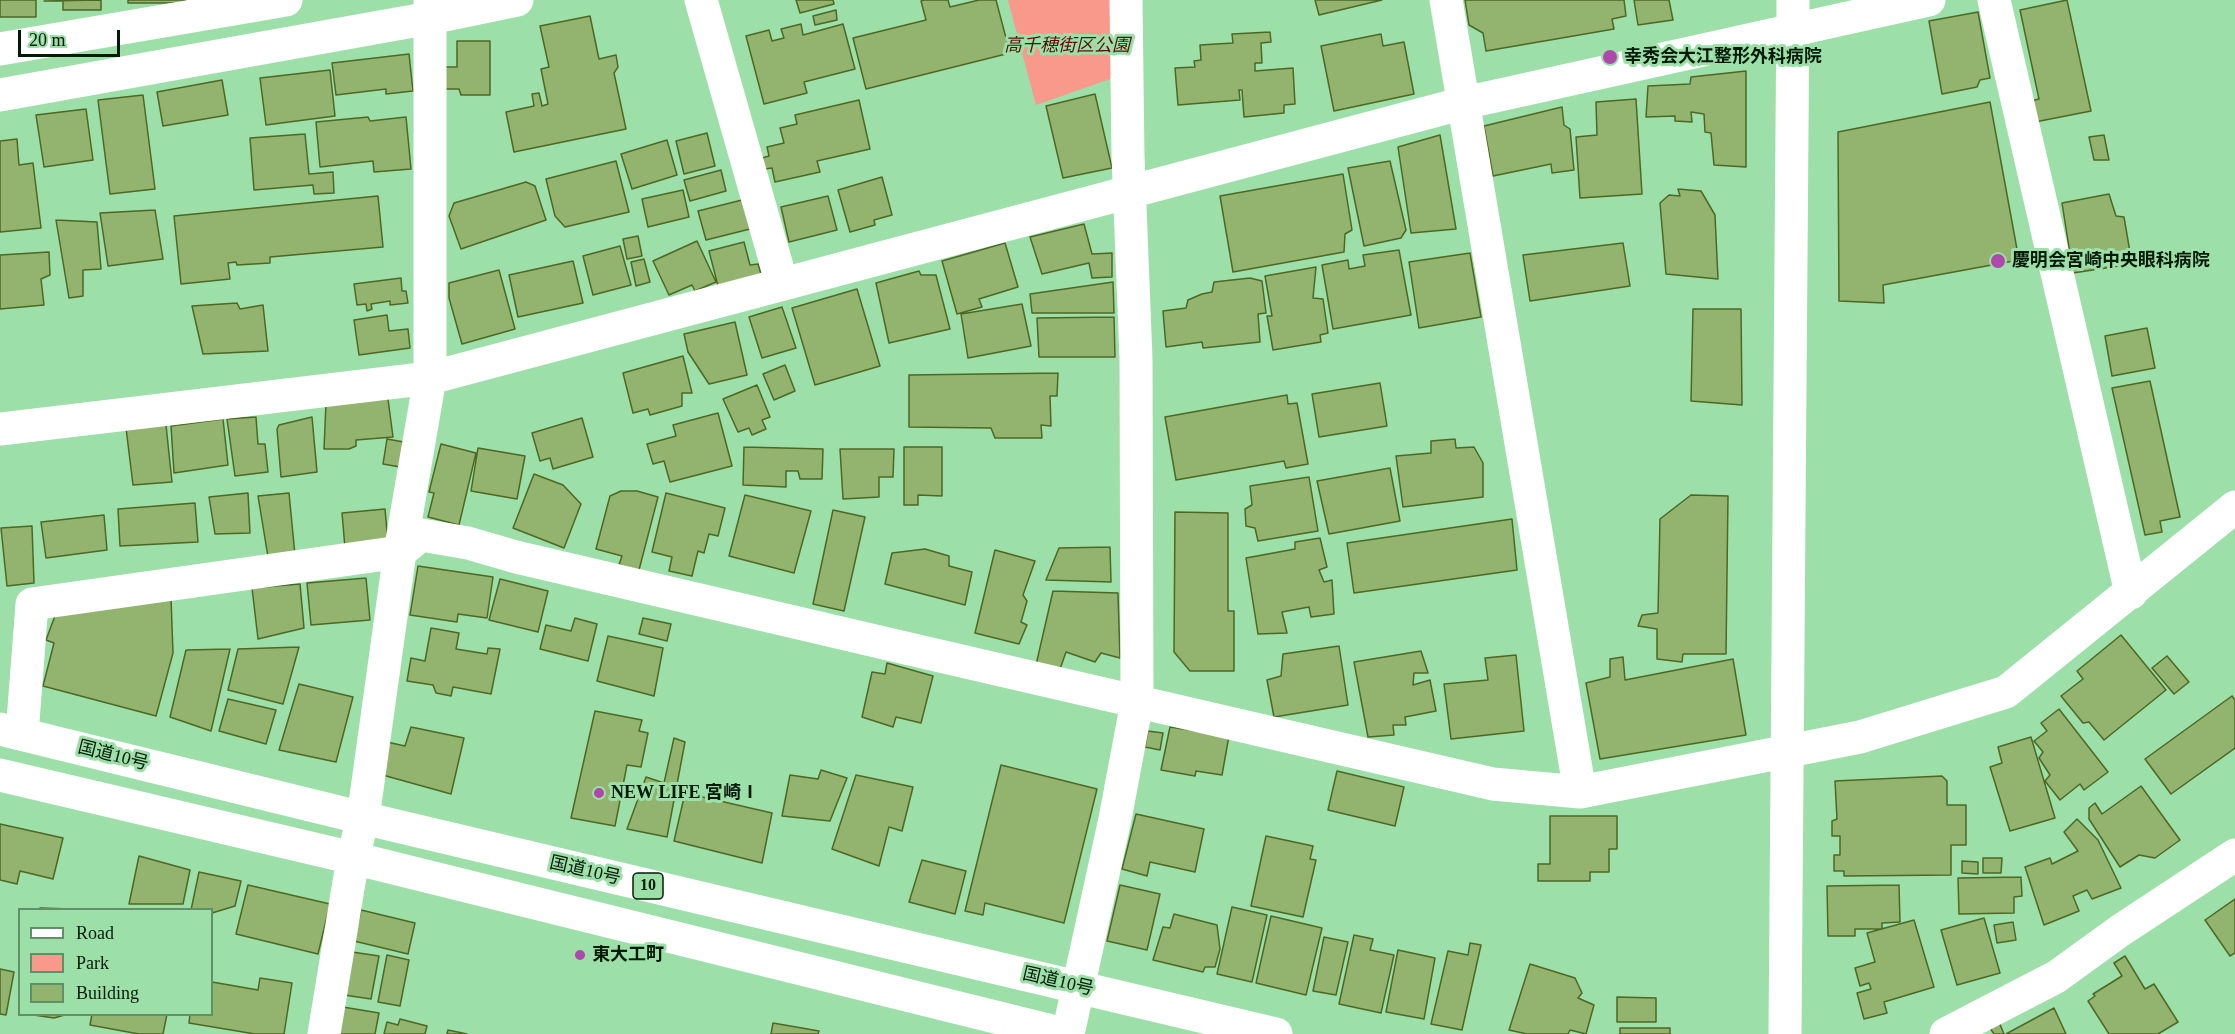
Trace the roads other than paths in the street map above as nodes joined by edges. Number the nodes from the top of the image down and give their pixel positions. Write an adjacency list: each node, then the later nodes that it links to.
1 (286, 0): 10 (main road)
2 (517, 0): 8 (main road)
3 (701, 0): 14 (main road)
4 (1126, 0): 13 (main road)
5 (1446, 0): 12 (main road)
6 (1929, 0): 9 (main road)
7 (1994, 0): 19 (main road)
8 (430, 9): 11 (main road); 15 (main road)
9 (1793, 15): 12 (main road); 22 (main road)
10 (0, 49)
11 (0, 94)
12 (1464, 103): 13 (main road); 24 (main road)
13 (1130, 191): 14 (main road); 20 (main road)
14 (782, 284): 15 (main road)
15 (430, 378): 16 (main road); 18 (main road)
16 (0, 429)
17 (2235, 507): 19 (main road)
18 (400, 552): 20 (main road); 21 (main road); 25 (main road)
19 (2131, 593): 22 (main road)
20 (1137, 702): 24 (main road); 28 (main road)
21 (11, 731): 25 (main road, 国道10号 / 10)
22 (1787, 753): 24 (main road); 32 (main road)
23 (0, 775): 27 (main road)
24 (1580, 792)
25 (363, 818): 27 (main road); 28 (main road, 国道10号 / 10)
26 (2235, 855): 33 (main road)
27 (353, 858): 29 (main road); 30 (main road)
28 (1078, 987): 30 (main road); 31 (main road, 国道10号 / 10)
29 (324, 1034)
30 (1066, 1034)
31 (1276, 1034)
32 (1785, 1034)
33 (1946, 1034)

